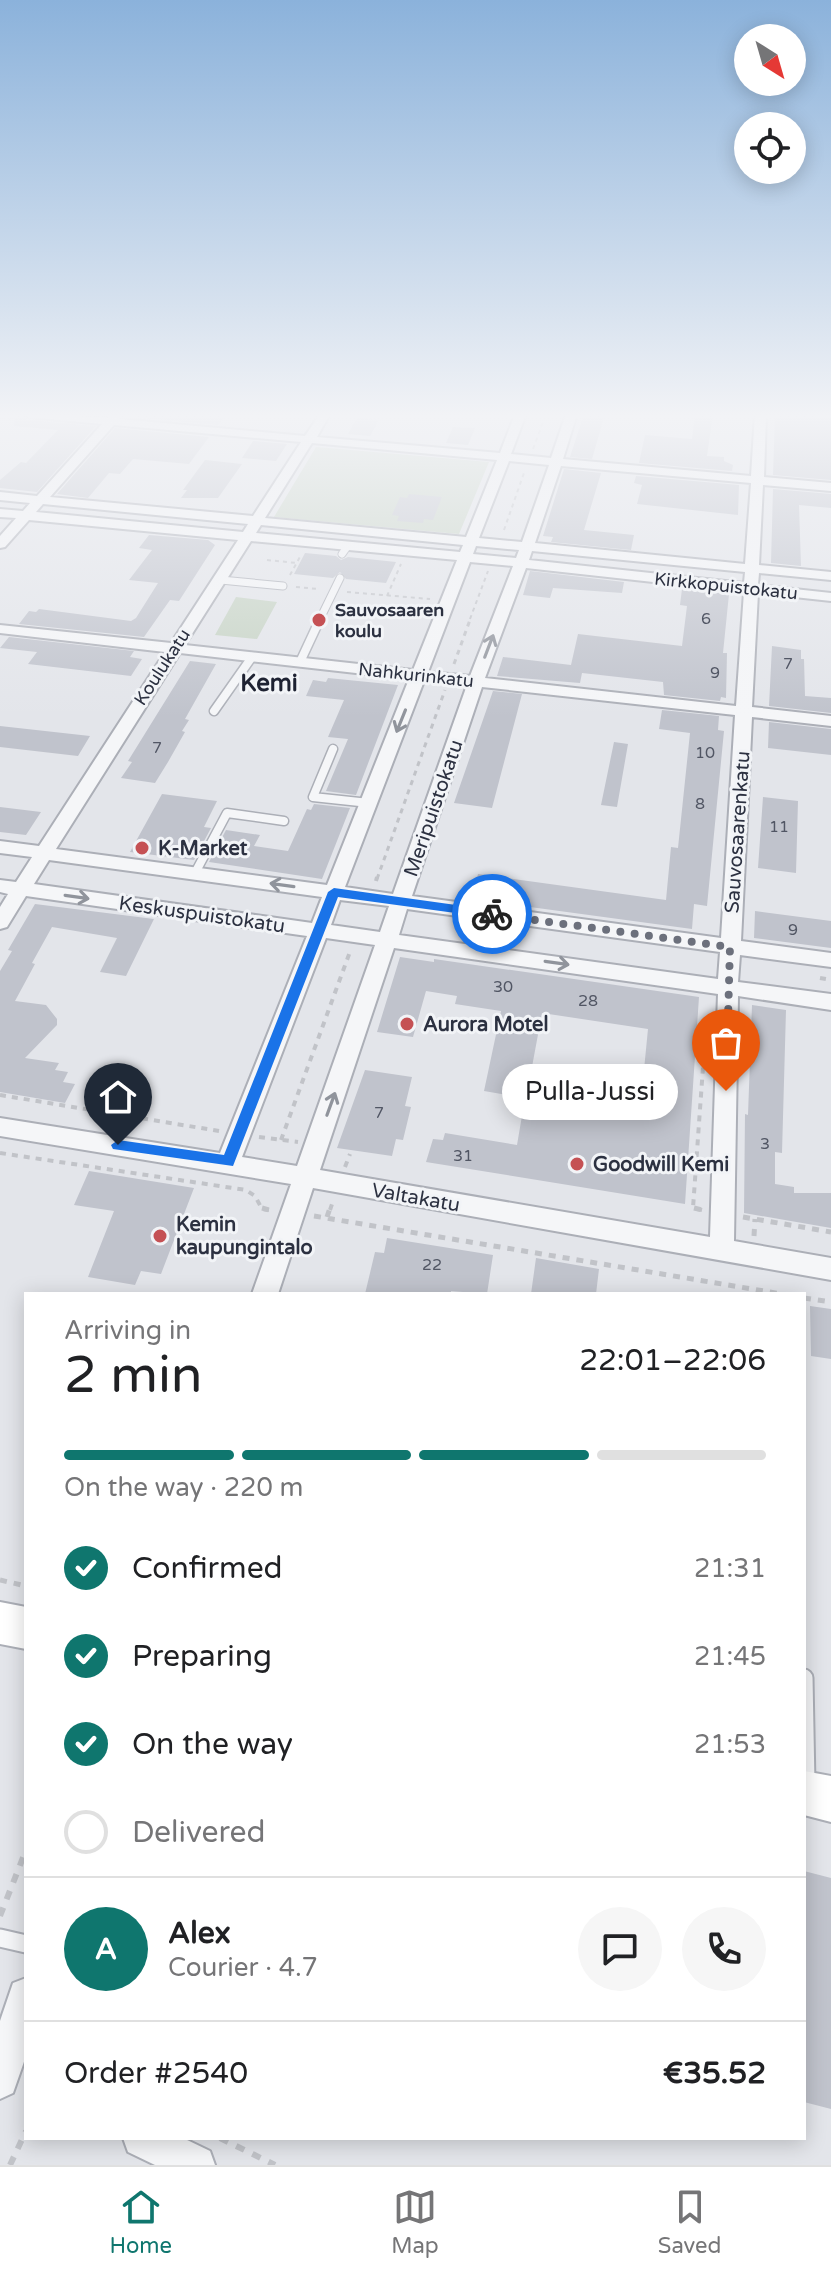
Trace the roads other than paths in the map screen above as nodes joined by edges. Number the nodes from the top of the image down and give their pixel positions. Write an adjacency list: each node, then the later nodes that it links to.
1 (18, 515): 7 (street, Kirkkopuistokatu)
2 (193, 515): 8 (street, Kirkkopuistokatu)
3 (258, 515): 8 (street, Koulukatu)
4 (481, 515): 11 (street)
5 (538, 515): 12 (street, Meripuistokatu)
6 (755, 515): 13 (street, Sauvosaarenkatu)
7 (26, 516): 9 (street, Kirkkopuistokatu); 10 (street)
8 (254, 521): 9 (street, Koulukatu); 11 (street, Kirkkopuistokatu)
9 (246, 537): 11 (street, Kirkkopuistokatu); 16 (street, Koulukatu)
10 (0, 544)
11 (468, 549): 12 (street, Kirkkopuistokatu); 24 (street)
12 (524, 556): 13 (street, Kirkkopuistokatu); 18 (street, Kirkkopuistokatu); 25 (street, Meripuistokatu, one-way to 12)
13 (753, 569): 14 (street, Kirkkopuistokatu); 18 (street, Sauvosaarenkatu)
14 (831, 576)
15 (340, 578): 23 (lane)
16 (221, 580): 17 (lane); 21 (street, Koulukatu)
17 (283, 586)
18 (751, 589): 19 (street, Kirkkopuistokatu); 27 (street, Sauvosaarenkatu)
19 (831, 597)
20 (0, 629): 21 (street, Nahkurinkatu)
21 (174, 648): 22 (street, Nahkurinkatu); 33 (street, Koulukatu)
22 (252, 657): 23 (street, Nahkurinkatu); 26 (lane)
23 (300, 662): 24 (street, Nahkurinkatu)
24 (419, 675): 25 (street, Nahkurinkatu); 30 (street, one-way to 30)
25 (477, 681): 27 (street, Nahkurinkatu); 37 (street, Meripuistokatu)
26 (214, 711)
27 (744, 712): 28 (street, Nahkurinkatu); 41 (street, Sauvosaarenkatu)
28 (831, 721)
29 (333, 749): 30 (lane)
30 (369, 803): 36 (street)
31 (284, 821): 34 (lane)
32 (0, 847): 33 (street, Keskuspuistokatu)
33 (44, 852): 34 (street, Keskuspuistokatu); 35 (street, Koulukatu)
34 (195, 873): 36 (street, Keskuspuistokatu, one-way to 34)
35 (10, 888): 38 (street, Koulukatu); 39 (street, Keskuspuistokatu, one-way to 39)
36 (334, 892): 37 (street, Keskuspuistokatu); 39 (street)
37 (401, 901): 40 (street, Meripuistokatu); 41 (street, Keskuspuistokatu)
38 (0, 922)
39 (320, 931): 40 (street, Keskuspuistokatu); 46 (street)
40 (389, 940): 43 (street, Keskuspuistokatu, one-way to 43); 47 (street, Meripuistokatu, one-way to 40)
41 (730, 947): 42 (street, Keskuspuistokatu); 43 (street, Sauvosaarenkatu)
42 (831, 960)
43 (728, 986): 44 (street, Keskuspuistokatu); 48 (street, Sauvosaarenkatu)
44 (831, 1002)
45 (0, 1127): 46 (street, Valtakatu)
46 (228, 1162): 47 (street, Valtakatu)
47 (304, 1177): 48 (street, Valtakatu); 50 (street, Meripuistokatu)
48 (722, 1250): 49 (street, Valtakatu)
49 (831, 1269)
50 (266, 1292)
51 (0, 1623): 52 (main road)
52 (24, 1628)
53 (806, 1701): 54 (lane)
54 (814, 1795)
55 (0, 1938): 56 (lane)
56 (24, 1944)
57 (24, 2007): 58 (street)
58 (12, 2070)
59 (146, 2140): 60 (street)
60 (196, 2165)

